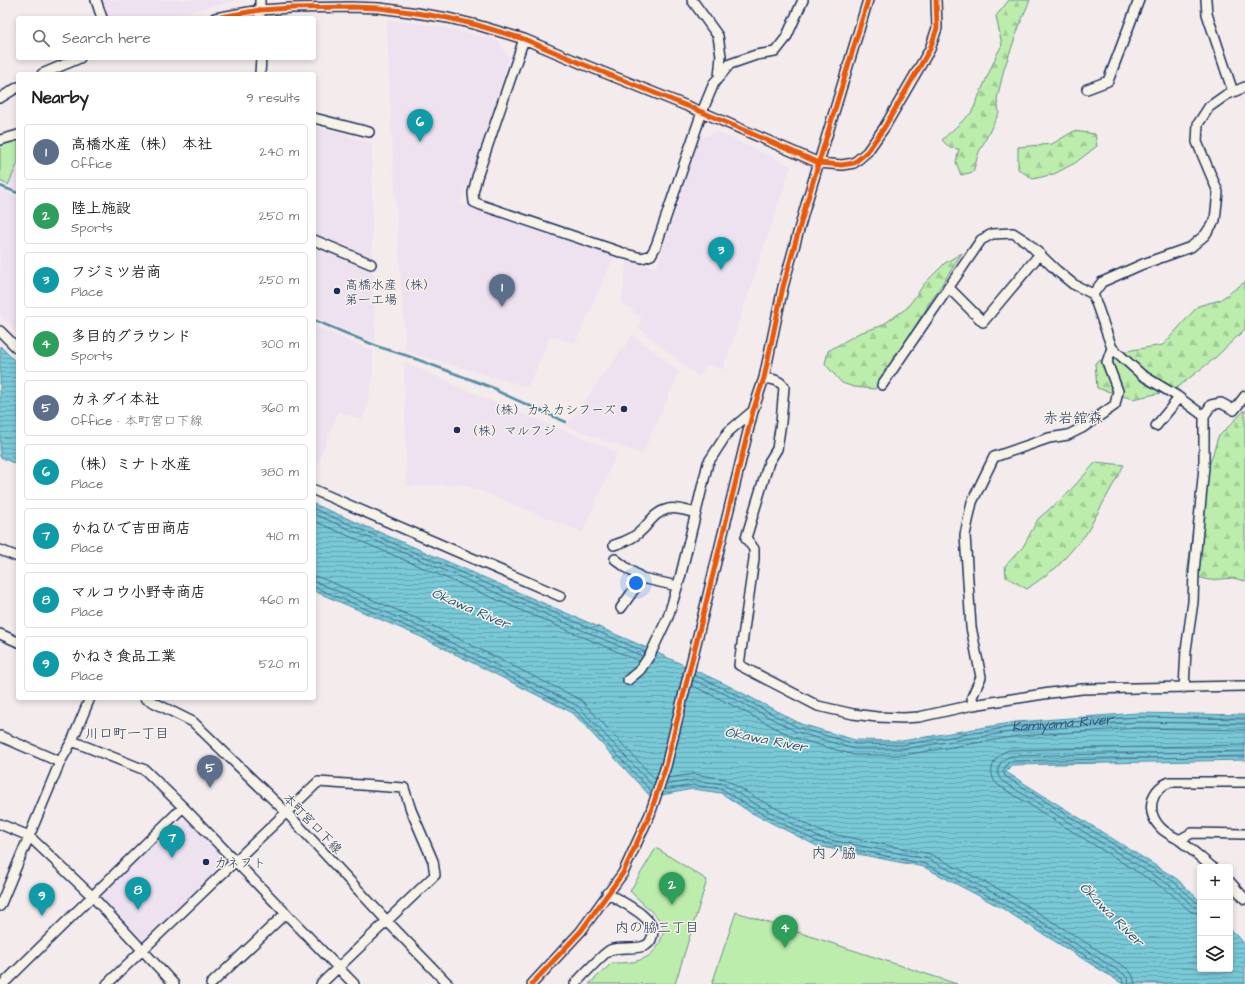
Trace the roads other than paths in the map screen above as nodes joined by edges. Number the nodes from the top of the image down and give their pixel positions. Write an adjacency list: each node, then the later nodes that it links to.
1 (96, 0): 10 (street)
2 (260, 0): 9 (street)
3 (692, 0): 17 (street)
4 (803, 0): 17 (street)
5 (868, 0): 28 (street)
6 (936, 0): 28 (street)
7 (1139, 0): 20 (street)
8 (1206, 0): 21 (street)
9 (260, 14): 11 (street); 12 (street)
10 (101, 16)
11 (238, 16)
12 (524, 39): 23 (street); 23 (street)
13 (75, 60): 15 (street)
14 (261, 60): 16 (street)
15 (47, 72)
16 (260, 72)
17 (719, 77): 23 (street)
18 (1245, 87): 21 (street)
19 (16, 89): 22 (street)
20 (1087, 89)
21 (1233, 92): 33 (street)
22 (0, 98)
23 (702, 112): 28 (street)
24 (316, 119): 25 (street)
25 (369, 132)
26 (16, 136): 27 (street)
27 (0, 140)
28 (819, 163): 37 (street)
29 (316, 241): 31 (street)
30 (1040, 254): 32 (street); 32 (street); 33 (street)
31 (371, 264)
32 (948, 287): 38 (street)
33 (1093, 294): 36 (street)
34 (0, 331): 35 (street)
35 (16, 347)
36 (1112, 348): 40 (street); 61 (street)
37 (764, 378): 41 (street); 61 (street)
38 (882, 385)
39 (1245, 396): 42 (street)
40 (1179, 398): 42 (street); 43 (street)
41 (753, 411): 45 (street); 75 (street)
42 (1204, 416): 58 (street)
43 (1156, 426)
44 (316, 491): 52 (street)
45 (696, 513): 46 (street); 51 (street)
46 (614, 545)
47 (0, 550): 48 (street)
48 (16, 556)
49 (615, 559): 50 (street)
50 (642, 578): 51 (street); 53 (street)
51 (678, 586): 56 (street)
52 (560, 596)
53 (621, 608)
54 (0, 634): 55 (street)
55 (16, 641)
56 (628, 680)
57 (1245, 686): 58 (street)
58 (1184, 688): 61 (street)
59 (89, 700): 63 (street)
60 (148, 700): 67 (street, 本町宮口下線)
61 (972, 705)
62 (0, 736): 64 (street)
63 (72, 741): 64 (street); 66 (street)
64 (60, 762): 70 (street)
65 (1245, 782): 71 (street)
66 (183, 807): 72 (street); 76 (street)
67 (286, 812): 72 (street); 80 (street, 本町宮口下線); 80 (street)
68 (0, 824): 70 (street)
69 (1245, 834): 71 (street)
70 (29, 836): 76 (street); 78 (street)
71 (1179, 840): 73 (street)
72 (236, 861): 79 (street); 81 (street)
73 (1208, 864)
74 (1233, 885): 77 (street)
75 (607, 893): 90 (street); 91 (street)
76 (92, 896): 81 (street); 83 (street)
77 (1245, 898)
78 (0, 906)
79 (286, 913): 82 (street); 86 (street)
80 (387, 921): 82 (street); 89 (street, 本町宮口下線)
81 (142, 950): 84 (street); 85 (street)
82 (338, 968): 87 (street); 88 (street)
83 (3, 984)
84 (107, 984)
85 (174, 984)
86 (210, 984)
87 (321, 984)
88 (354, 984)
89 (448, 984)
90 (532, 984)
91 (575, 984)

